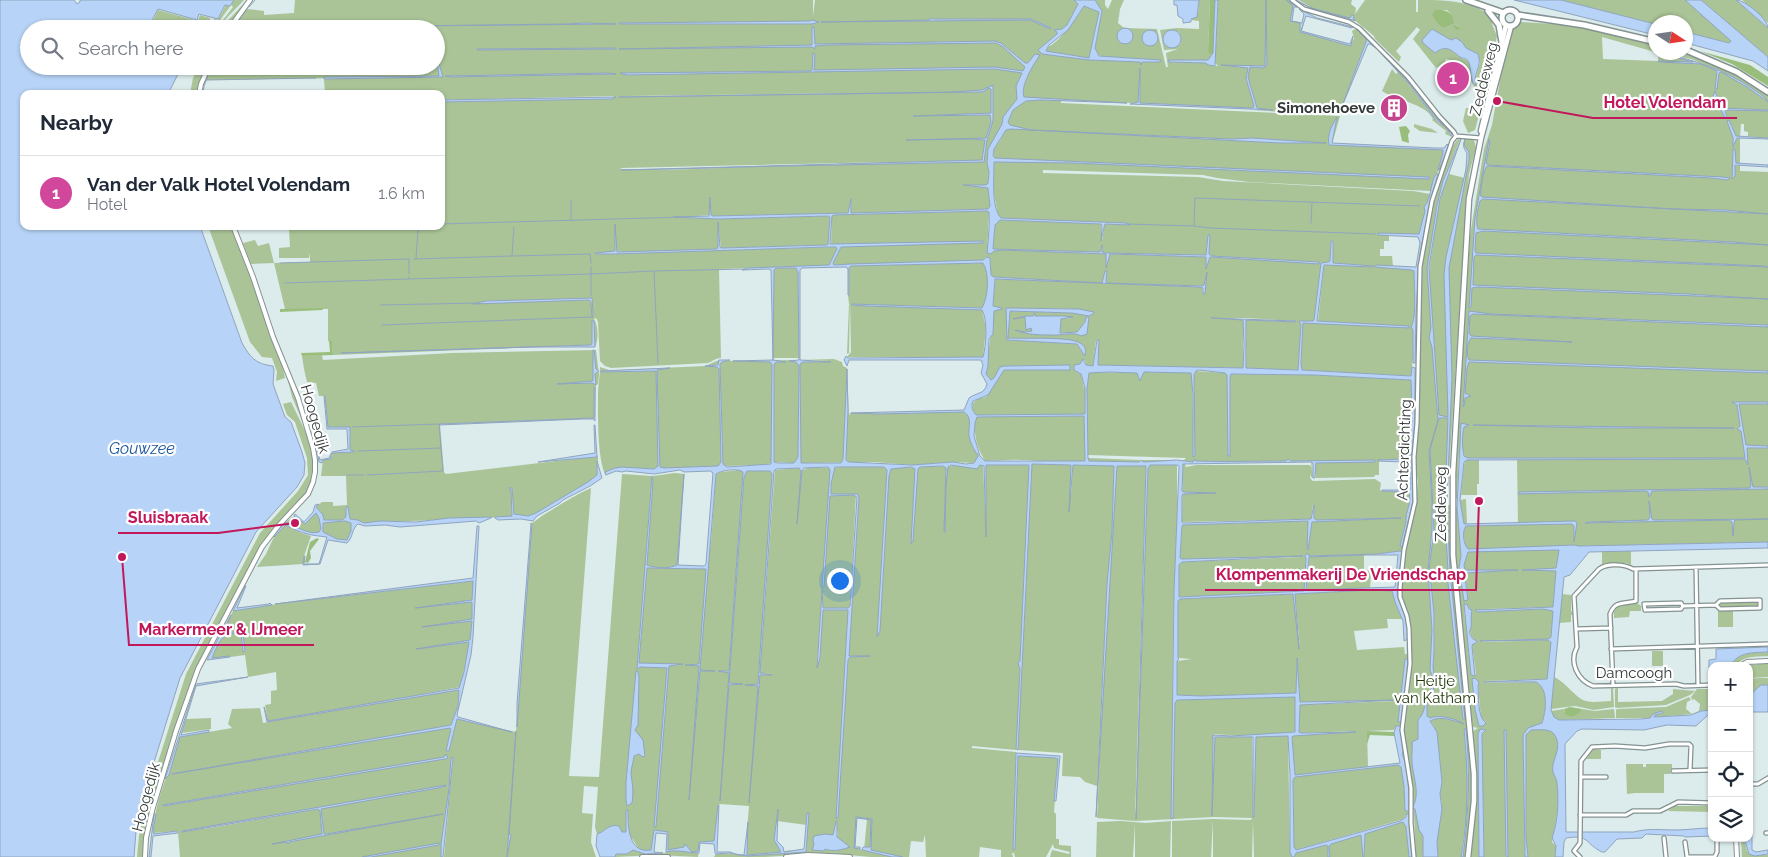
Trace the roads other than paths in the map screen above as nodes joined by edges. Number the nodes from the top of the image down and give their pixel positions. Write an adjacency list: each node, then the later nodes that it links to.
1 (250, 0): 8 (street)
2 (1292, 0): 16 (street)
3 (1466, 0): 4 (main road)
4 (1480, 5): 5 (main road); 6 (main road)
5 (1488, 10): 6 (main road); 11 (main road)
6 (1503, 15): 7 (main road); 9 (main road)
7 (1518, 18): 9 (main road); 10 (main road)
8 (236, 20)
9 (1508, 25): 11 (main road, Zeddeweg); 17 (main road, Zeddeweg)
10 (1648, 40)
11 (1502, 42): 17 (main road, Zeddeweg)
12 (1693, 53): 15 (main road)
13 (205, 75): 14 (street)
14 (200, 90)
15 (1768, 92)
16 (1456, 136): 17 (street); 54 (street, Achterdichting)
17 (1481, 138): 55 (main road, Zeddeweg)
18 (235, 230): 49 (street, Hoogedijk)
19 (1768, 565): 20 (street, Damcoogh)
20 (1696, 567): 21 (street, Damcoogh); 24 (street)
21 (1636, 569): 25 (street); 26 (street, Damcoogh)
22 (1716, 605): 22 (street); 24 (street)
23 (1683, 606): 23 (street); 24 (street)
24 (1696, 606): 28 (street)
25 (1610, 628): 26 (street); 29 (street)
26 (1576, 629): 34 (street, Damcoogh)
27 (1768, 644): 28 (street)
28 (1698, 646): 29 (street); 32 (street)
29 (1611, 649): 34 (street)
30 (1768, 661): 31 (street)
31 (1747, 662)
32 (1698, 685): 33 (street, Damcoogh); 34 (street, Damcoogh)
33 (1708, 685)
34 (1613, 686)
35 (1690, 770): 36 (street); 37 (street); 38 (street)
36 (1708, 770)
37 (1672, 771)
38 (1581, 777): 39 (street); 43 (street)
39 (1606, 777)
40 (1768, 778): 41 (street)
41 (1753, 784)
42 (1708, 803): 43 (street)
43 (1580, 815): 56 (street)
44 (1664, 838): 57 (street)
45 (1685, 842): 48 (street)
46 (1717, 842): 58 (street)
47 (1736, 842): 59 (street)
48 (1687, 856): 58 (street)
49 (145, 857)
50 (642, 857): 51 (street)
51 (668, 857)
52 (786, 857): 53 (street)
53 (850, 857)
54 (1414, 857)
55 (1468, 857)
56 (1580, 857)
57 (1666, 857)
58 (1715, 857)
59 (1737, 857)

